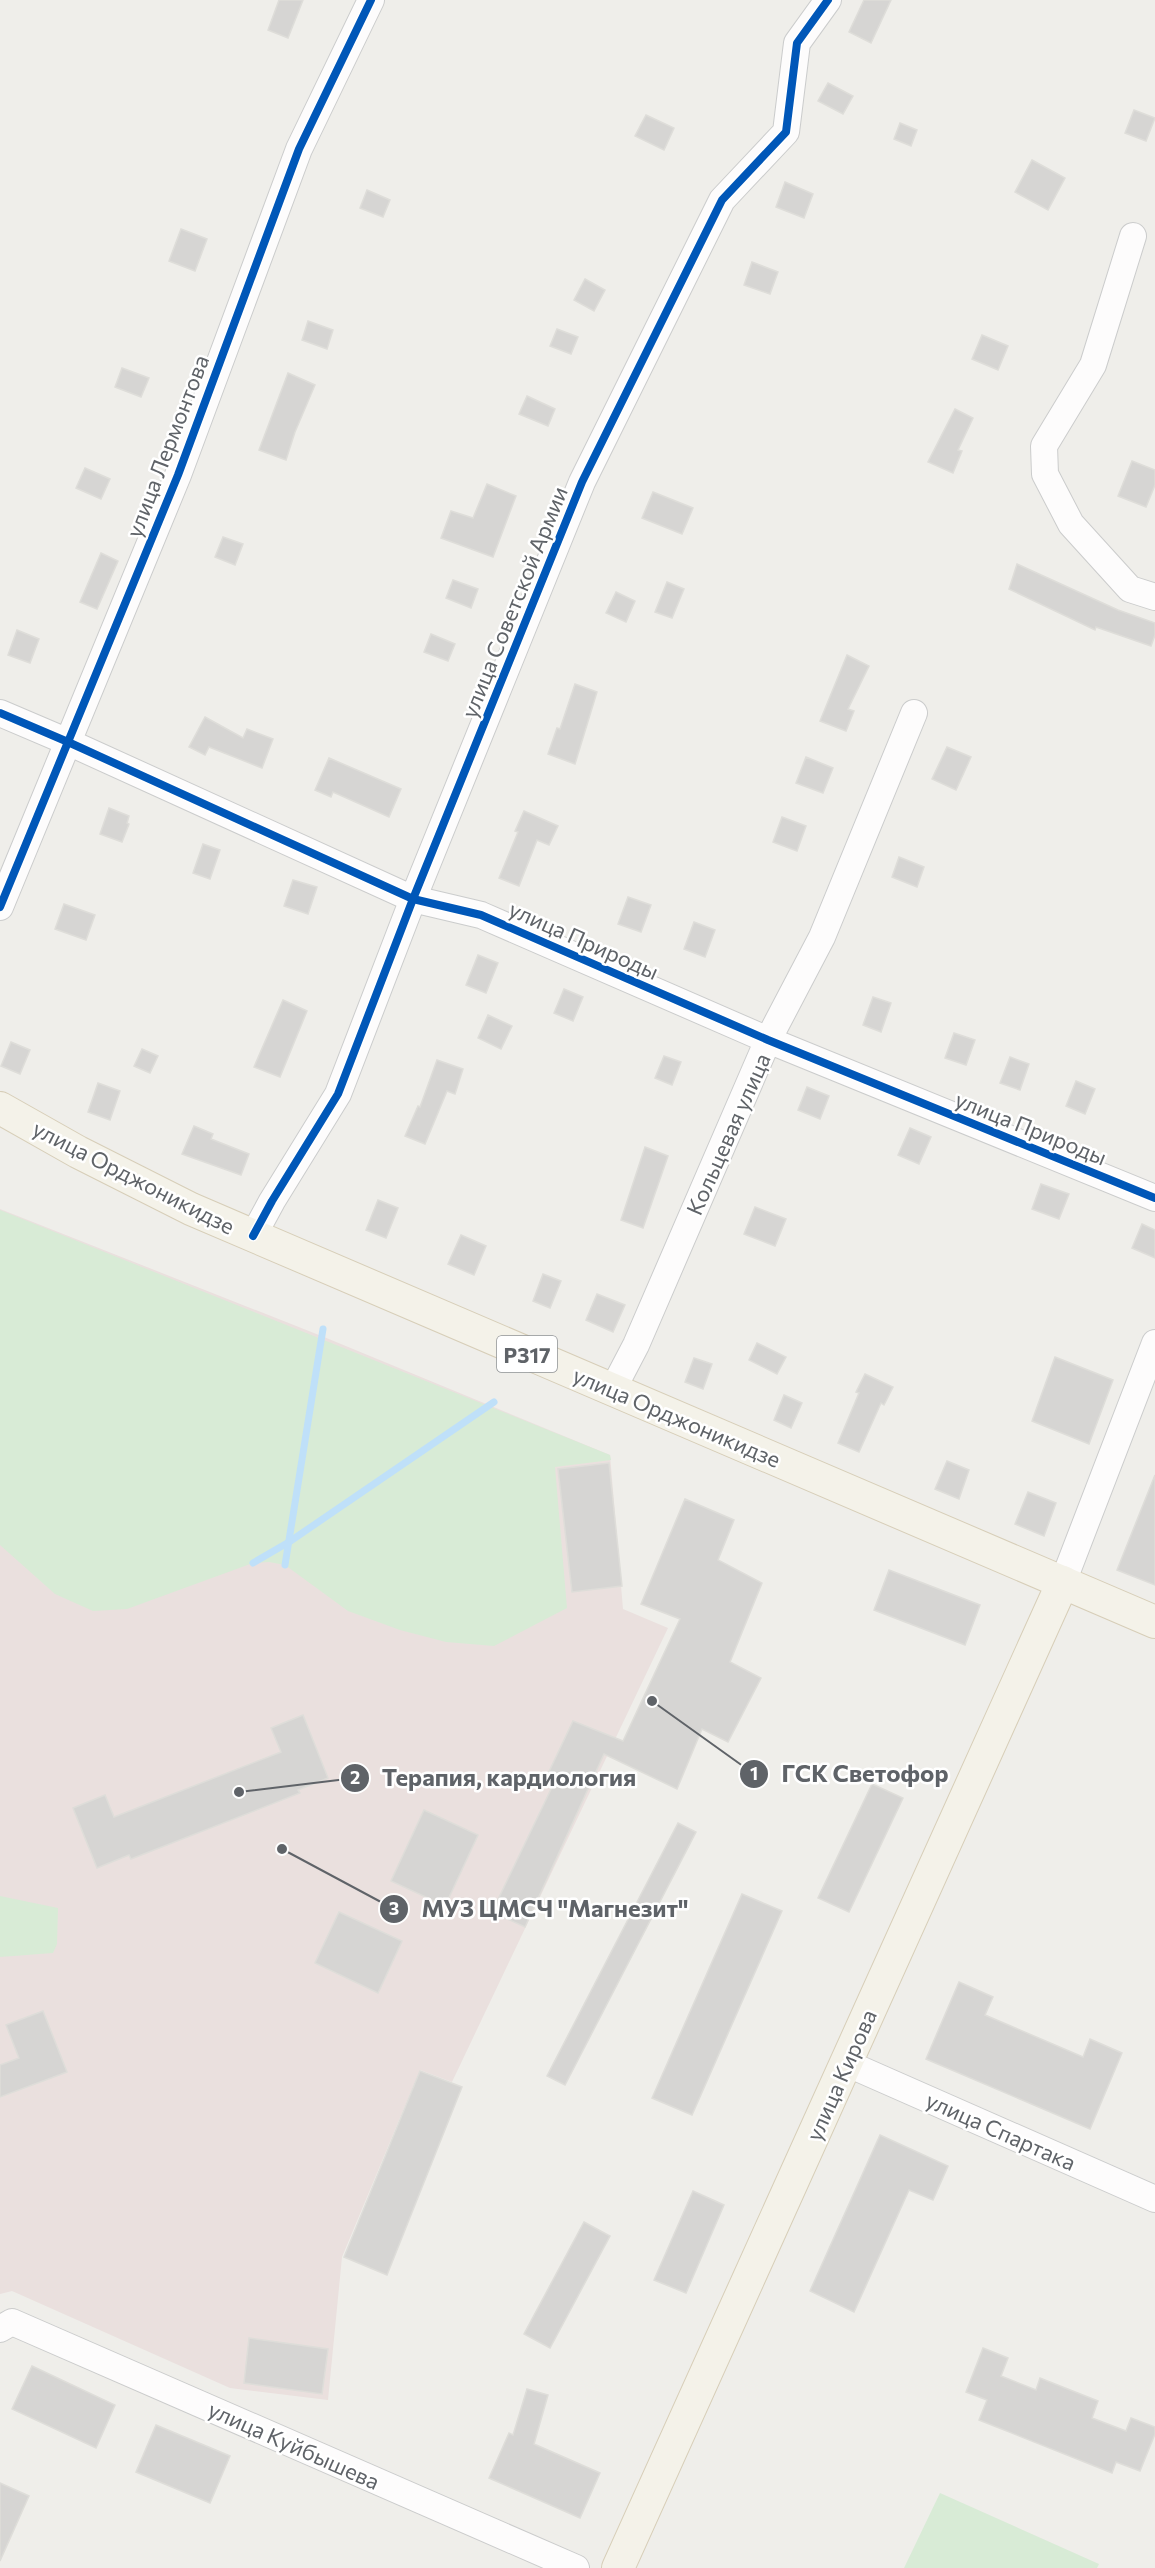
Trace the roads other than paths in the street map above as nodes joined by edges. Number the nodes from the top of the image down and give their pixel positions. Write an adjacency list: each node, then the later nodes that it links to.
1 (371, 0): 7 (street, улица Лермонтова)
2 (828, 0): 8 (street, улица Советской Армии)
3 (1133, 236): 4 (street)
4 (1155, 597)
5 (914, 712): 10 (street, Кольцевая улица)
6 (0, 713): 7 (street, улица Природы)
7 (68, 742): 8 (street, улица Природы); 9 (street, улица Лермонтова)
8 (413, 899): 10 (street, улица Природы); 13 (street, улица Советской Армии)
9 (0, 907)
10 (768, 1040): 12 (street, улица Природы); 15 (street, Кольцевая улица)
11 (0, 1108): 13 (main road, улица Орджоникидзе / Р317)
12 (1155, 1198)
13 (253, 1236): 15 (main road, улица Орджоникидзе / Р317)
14 (1155, 1342): 16 (street)
15 (613, 1389): 16 (main road, улица Орджоникидзе / Р317)
16 (1063, 1582): 17 (main road, улица Орджоникидзе); 18 (main road, улица Кирова)
17 (1155, 1622)
18 (846, 2063): 19 (street, улица Спартака); 22 (main road, улица Кирова)
19 (1155, 2199)
20 (6, 2326): 21 (street, улица Куйбышева)
21 (576, 2568)
22 (618, 2568)

